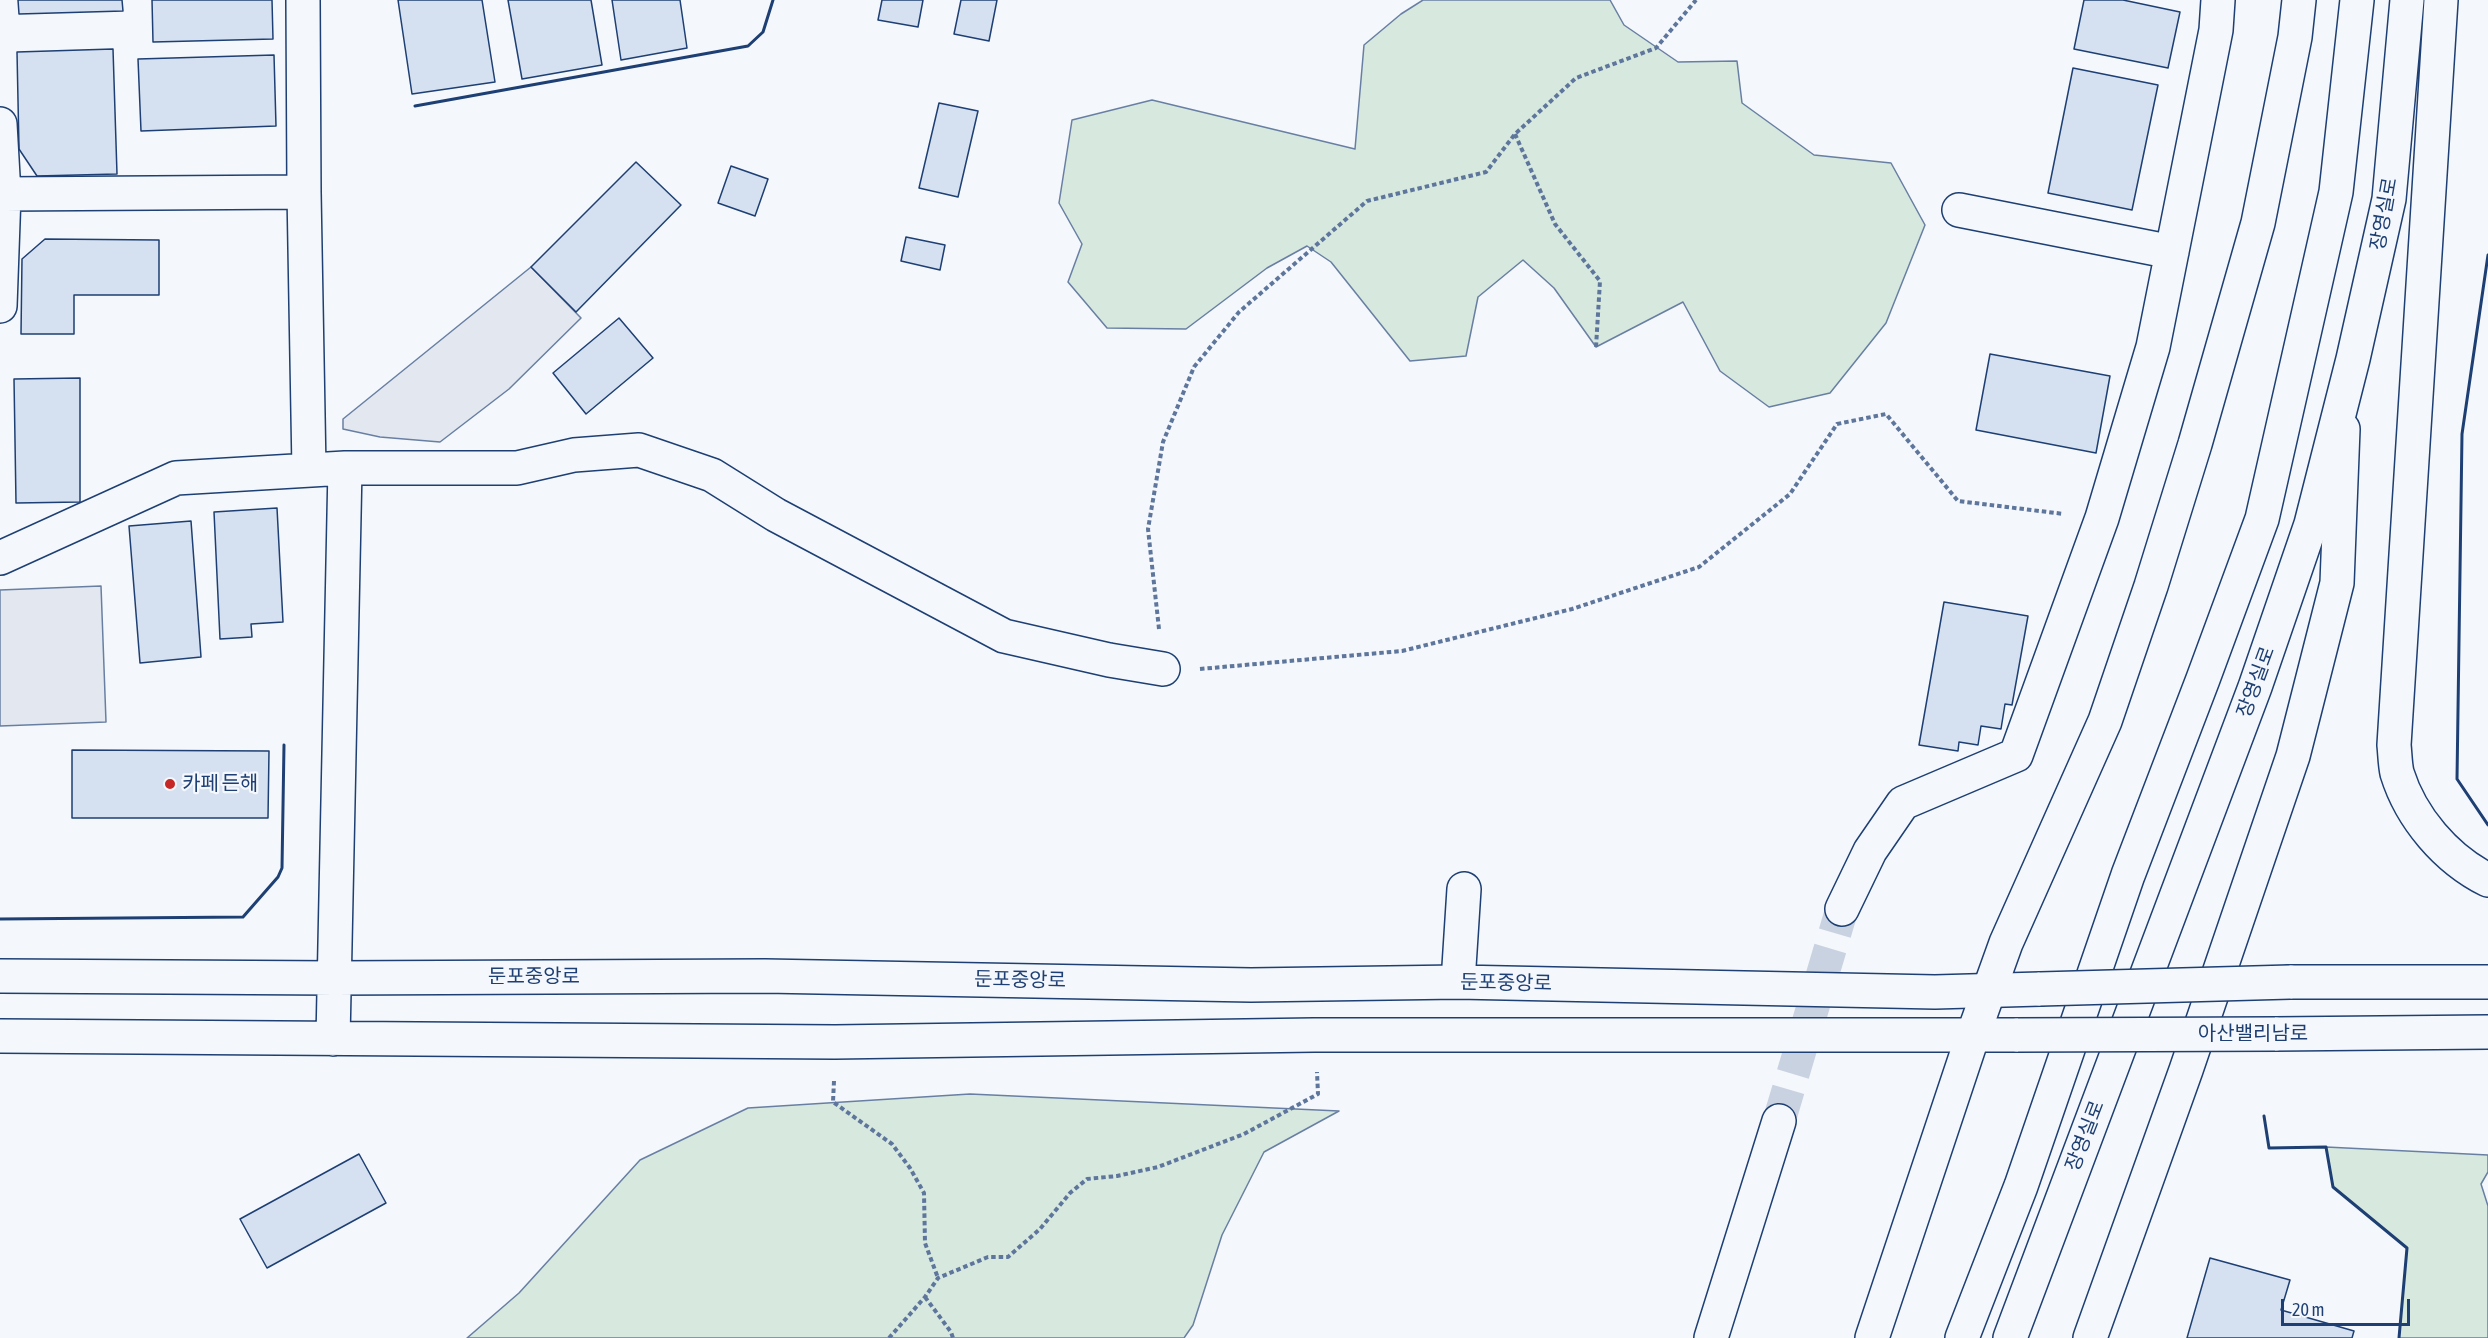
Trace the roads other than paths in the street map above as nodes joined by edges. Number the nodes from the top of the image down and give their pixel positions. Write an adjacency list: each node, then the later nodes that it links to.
1 (303, 0): 8 (main road)
2 (2218, 0): 11 (main road)
3 (2299, 0): 25 (main road)
4 (2357, 0): 33 (main road)
5 (2407, 0): 13 (main road, 장영실로)
6 (2441, 0): 18 (main road)
7 (0, 124): 9 (main road)
8 (304, 192): 9 (main road); 15 (main road)
9 (4, 194): 12 (main road)
10 (1959, 210): 11 (main road)
11 (2172, 252): 20 (main road)
12 (0, 306)
13 (2344, 397): 34 (main road, 장영실로); 35 (main road)
14 (345, 468): 15 (main road); 17 (main road); 22 (main road)
15 (309, 470): 16 (main road)
16 (0, 558)
17 (1163, 669)
18 (2488, 880)
19 (1464, 889): 23 (main road)
20 (1842, 909)
21 (0, 976): 22 (main road, 둔포중앙로)
22 (335, 978): 23 (main road, 둔포중앙로); 29 (main road)
23 (1458, 982): 25 (main road, 둔포중앙로)
24 (2488, 982): 25 (main road, 둔포중앙로, bridge)
25 (1989, 991): 27 (main road)
26 (2488, 1032): 27 (main road, 아산밸리남로, bridge)
27 (1973, 1035): 29 (main road); 32 (main road)
28 (0, 1036): 29 (main road)
29 (333, 1039)
30 (1779, 1121): 31 (main road)
31 (1711, 1338)
32 (1872, 1338)
33 (1962, 1338)
34 (2010, 1338)
35 (2090, 1338)

